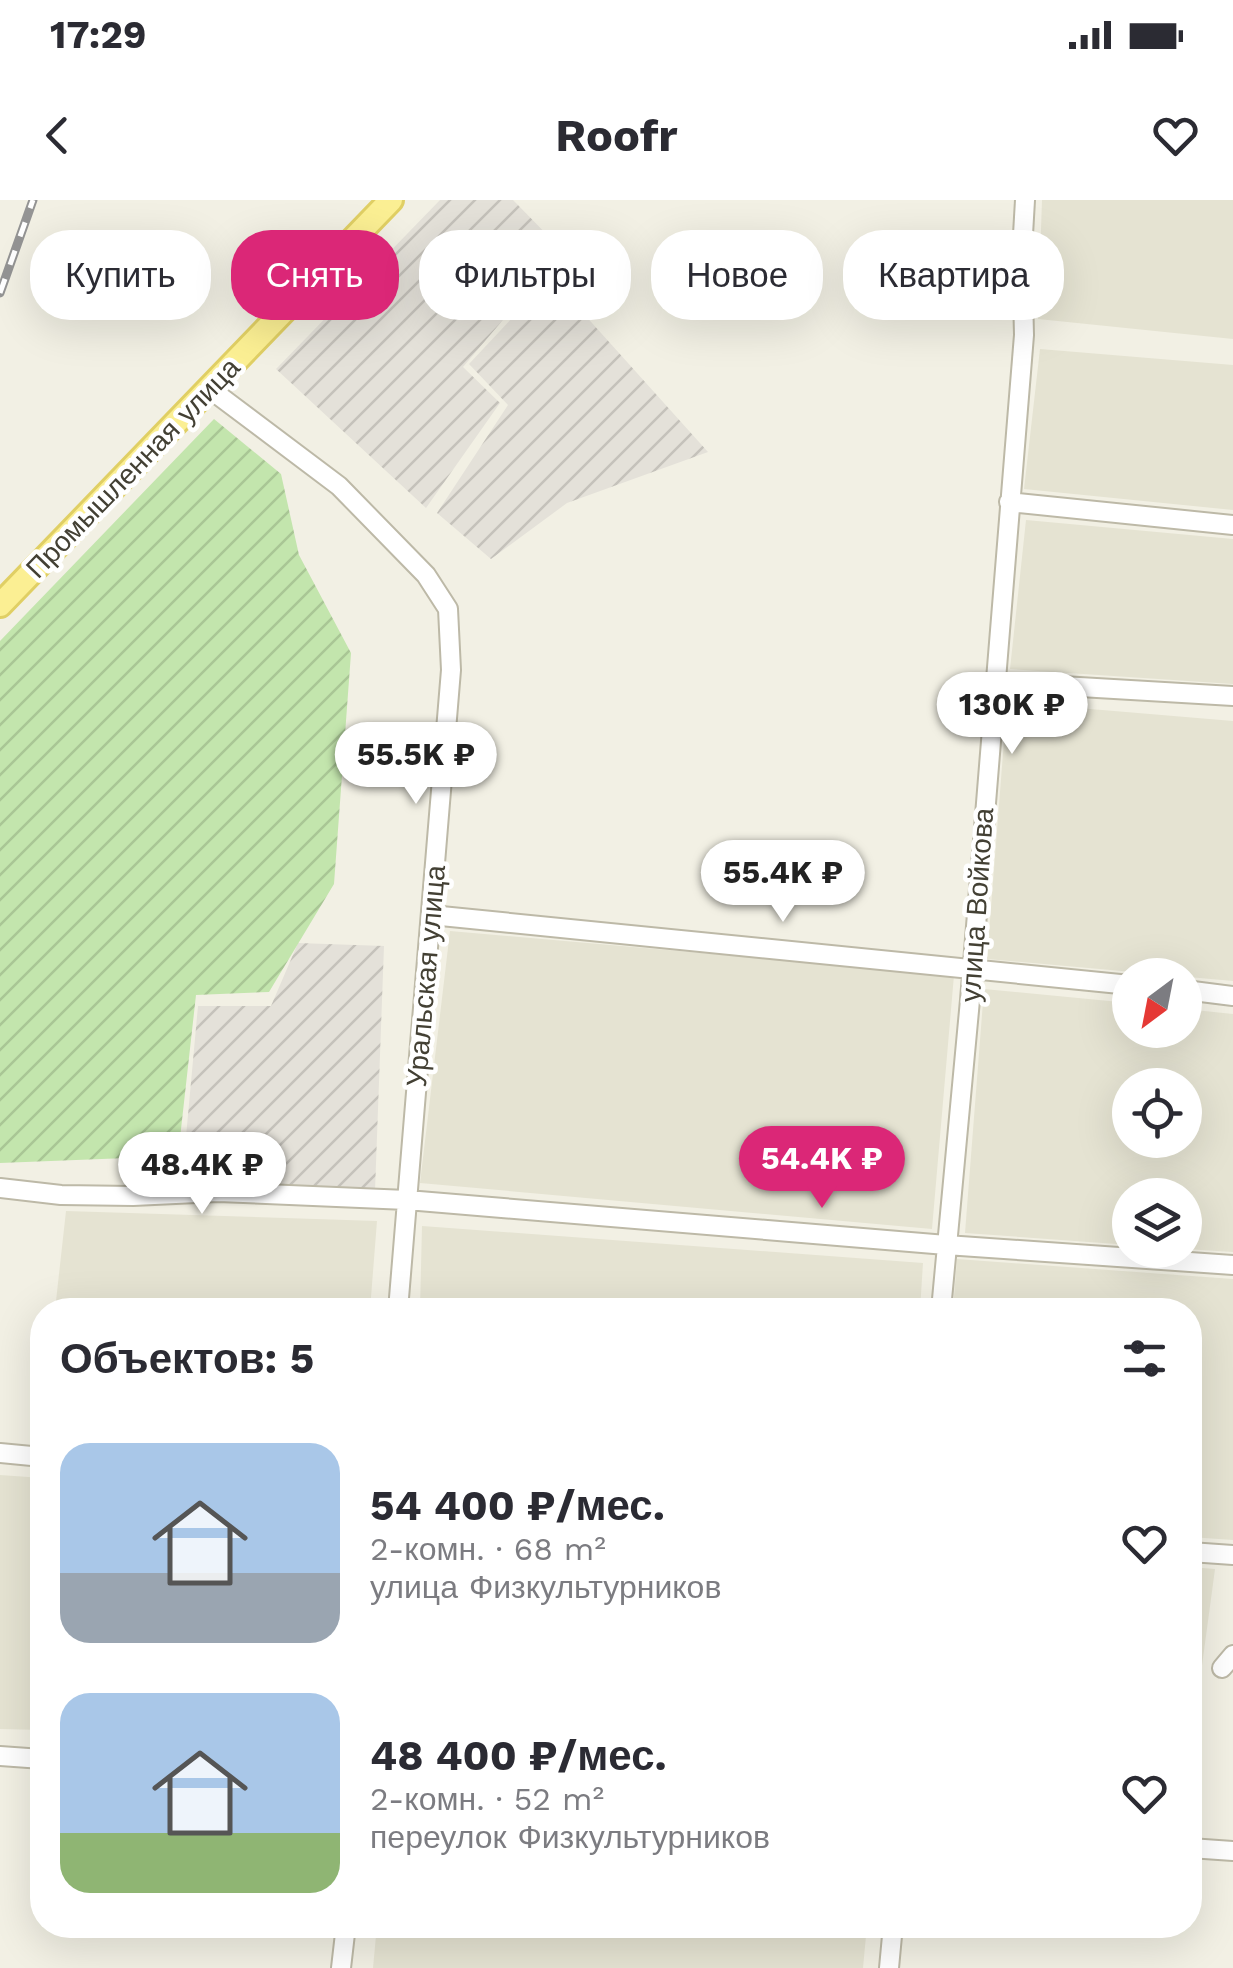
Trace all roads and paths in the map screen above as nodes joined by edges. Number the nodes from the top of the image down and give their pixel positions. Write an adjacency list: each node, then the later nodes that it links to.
1 (390, 200): 3 (main road, Промышленная улица)
2 (1025, 200): 4 (street, улица Войкова)
3 (210, 389): 6 (main road, Промышленная улица); 9 (street, Уральская улица)
4 (1009, 502): 5 (street); 7 (street, улица Войкова)
5 (1233, 525)
6 (0, 604)
7 (994, 682): 8 (street); 10 (street, улица Войкова)
8 (1233, 696)
9 (431, 915): 10 (street); 15 (street, Уральская улица)
10 (972, 968): 11 (street); 16 (street, улица Войкова)
11 (1112, 982)
12 (1202, 992): 13 (street)
13 (1233, 996)
14 (0, 1188): 15 (street)
15 (407, 1200): 16 (street); 18 (street, Уральская улица)
16 (946, 1245): 17 (street); 19 (street, улица Войкова)
17 (1233, 1265)
18 (399, 1298)
19 (942, 1298)
20 (0, 1454): 21 (street)
21 (30, 1456)
22 (1202, 1553): 23 (street)
23 (1233, 1555)
24 (0, 1756): 25 (street)
25 (30, 1758)
26 (1202, 1849): 27 (street)
27 (1233, 1851)
28 (344, 1938): 30 (street)
29 (891, 1938): 31 (street)
30 (341, 1968)
31 (888, 1968)

